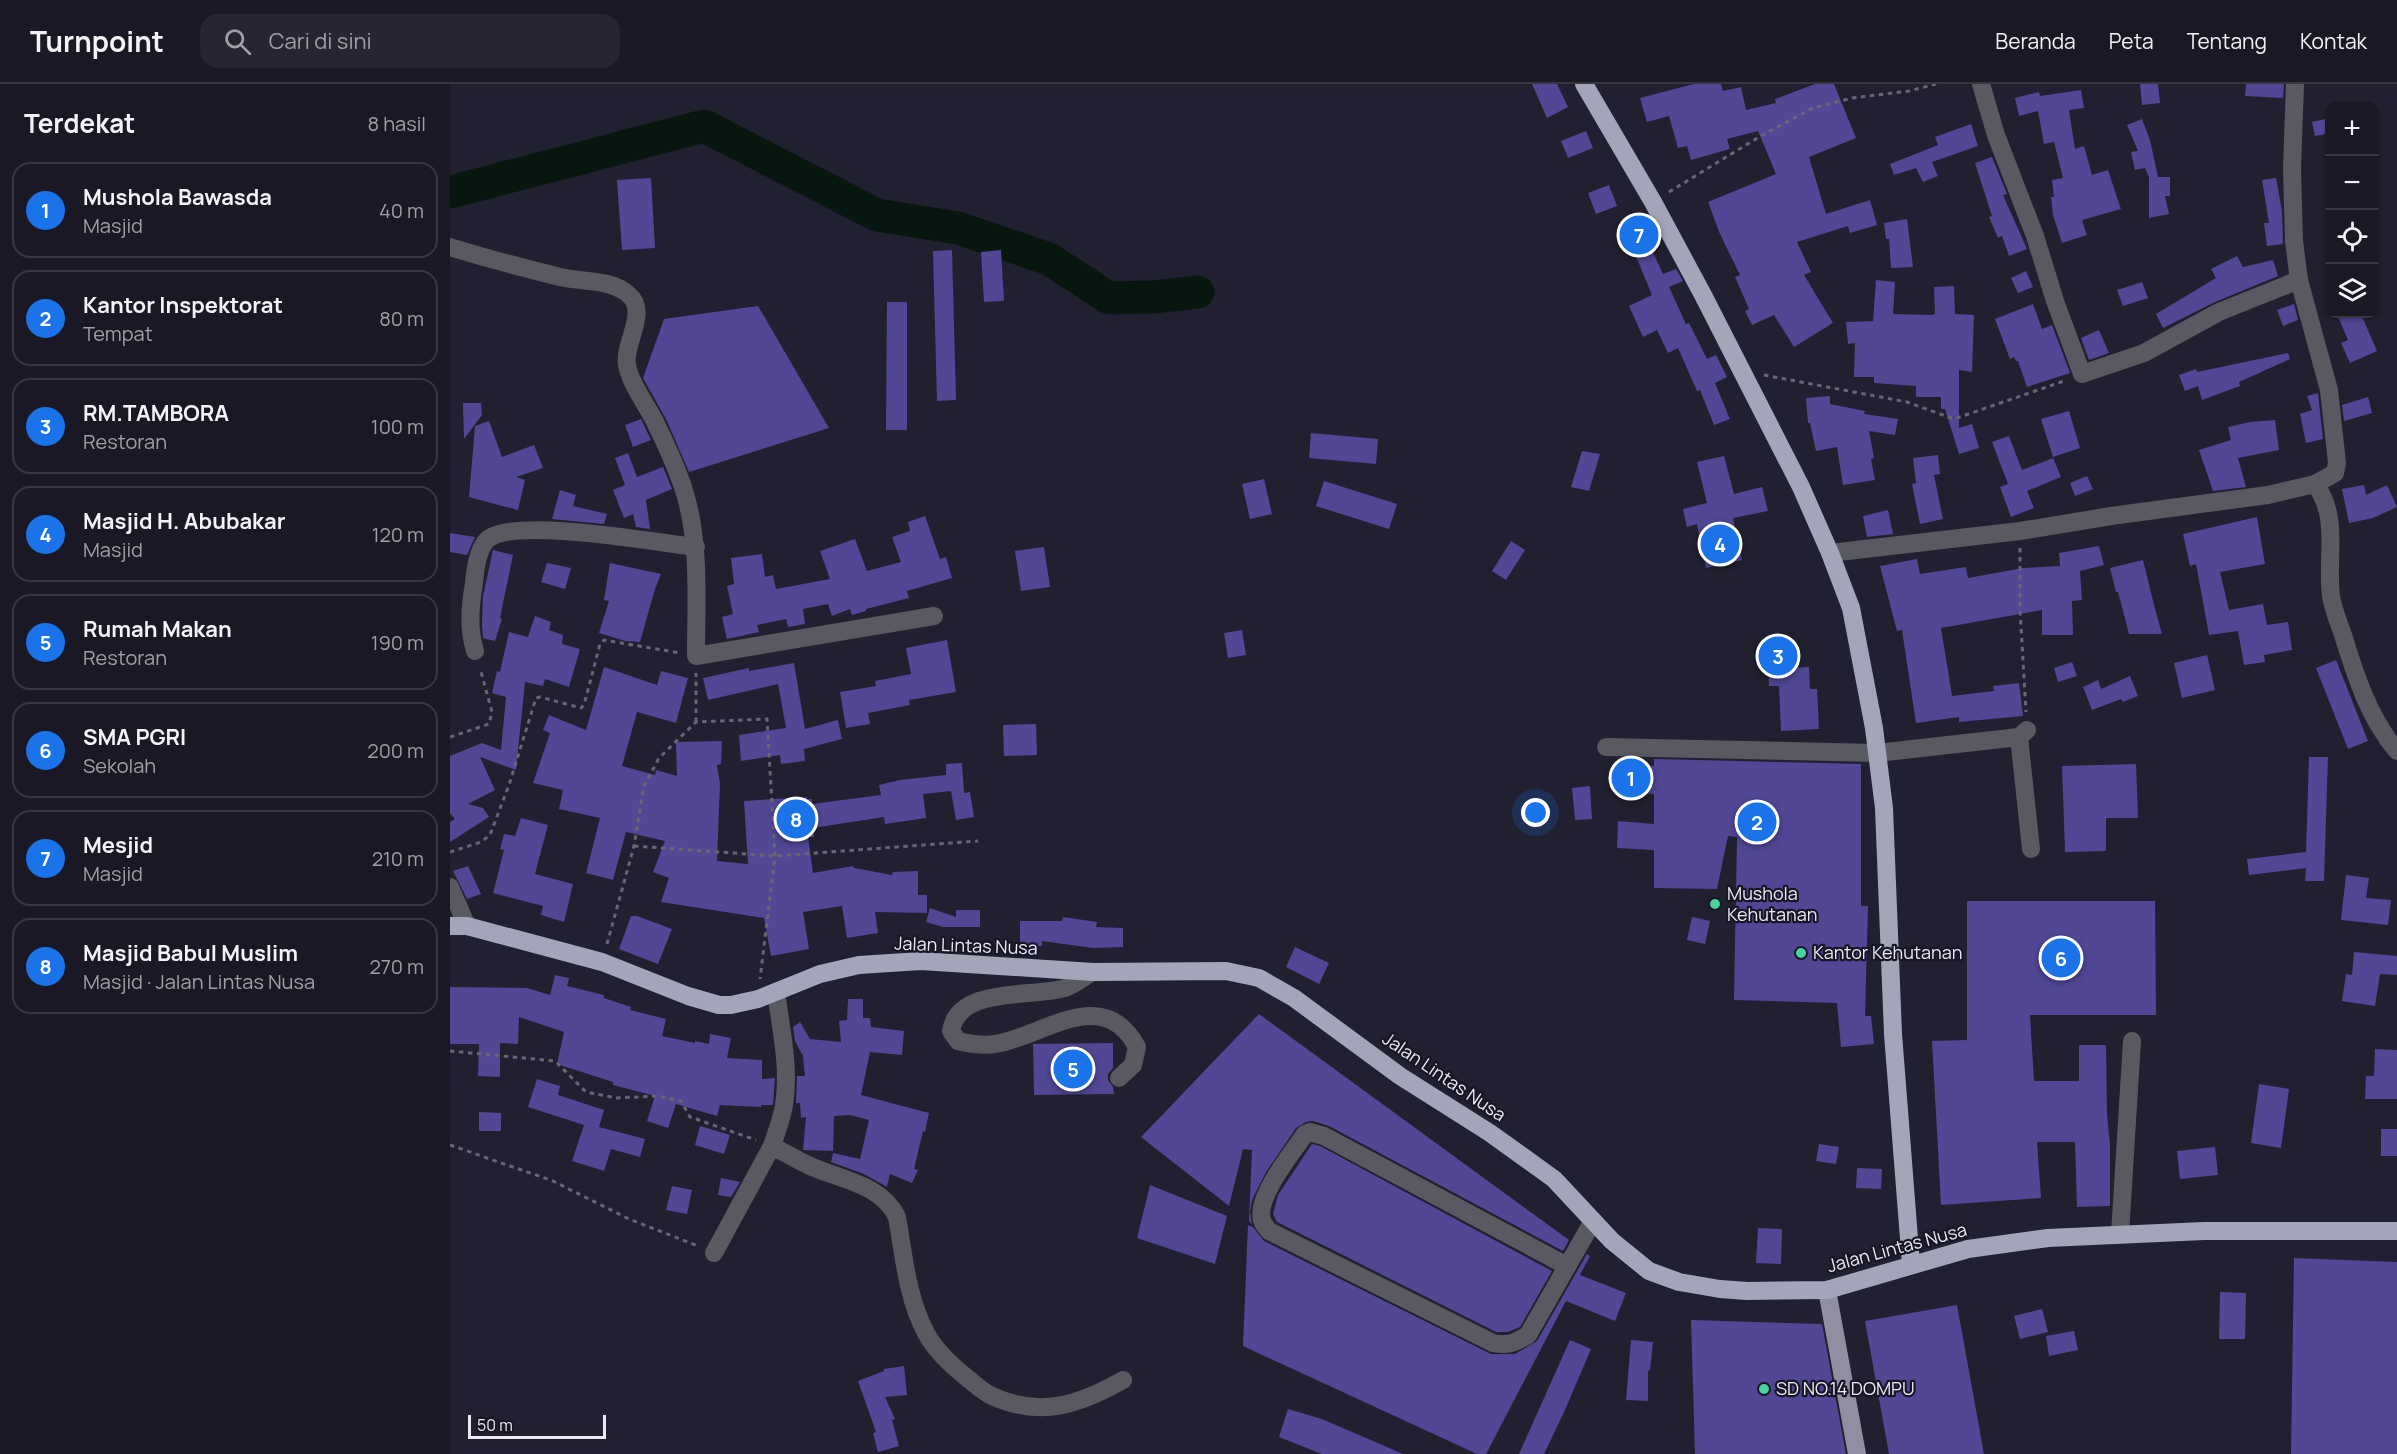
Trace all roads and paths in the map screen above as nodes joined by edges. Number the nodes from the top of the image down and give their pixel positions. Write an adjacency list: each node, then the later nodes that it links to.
1 (1584, 84): 5 (highway)
2 (1935, 84): 5 (path)
3 (1981, 84): 9 (street)
4 (2295, 84): 7 (street)
5 (1653, 202): 8 (highway)
6 (450, 247): 12 (street)
7 (2299, 280): 9 (street); 10 (street)
8 (1742, 371): 9 (path); 13 (highway)
9 (2082, 374)
10 (2315, 484): 11 (street); 21 (street)
11 (2020, 531): 13 (street); 18 (path)
12 (696, 548): 15 (street); 16 (street)
13 (1830, 553): 22 (highway)
14 (934, 616): 16 (street)
15 (475, 651): 19 (path)
16 (696, 656): 17 (path); 26 (path)
17 (696, 722): 24 (path); 27 (path)
18 (2023, 734): 22 (street); 25 (street)
19 (450, 737)
20 (1606, 747): 22 (street)
21 (2397, 752)
22 (1877, 753): 43 (highway)
23 (978, 841): 27 (path)
24 (634, 846): 27 (path); 30 (path)
25 (2031, 849)
26 (450, 852)
27 (775, 856): 33 (path)
28 (450, 887): 29 (street)
29 (458, 926): 30 (highway, Jalan Lintas Nusa)
30 (602, 962): 33 (highway, Jalan Lintas Nusa)
31 (1093, 972): 32 (highway, Jalan Lintas Nusa); 36 (street); 39 (highway, Jalan Lintas Nusa)
32 (776, 992): 33 (highway, Jalan Lintas Nusa); 38 (street)
33 (758, 999)
34 (2132, 1041): 41 (street)
35 (450, 1051): 38 (path)
36 (1119, 1078)
37 (450, 1145): 42 (path)
38 (772, 1146): 42 (street); 46 (street)
39 (1593, 1221): 44 (street); 45 (highway, Jalan Lintas Nusa)
40 (2397, 1231): 41 (highway, Jalan Lintas Nusa)
41 (2120, 1234): 43 (highway, Jalan Lintas Nusa)
42 (714, 1252)
43 (1911, 1264): 45 (highway, Jalan Lintas Nusa)
44 (1567, 1266): 44 (street)
45 (1827, 1290): 47 (main road)
46 (1123, 1380)
47 (1857, 1454)

